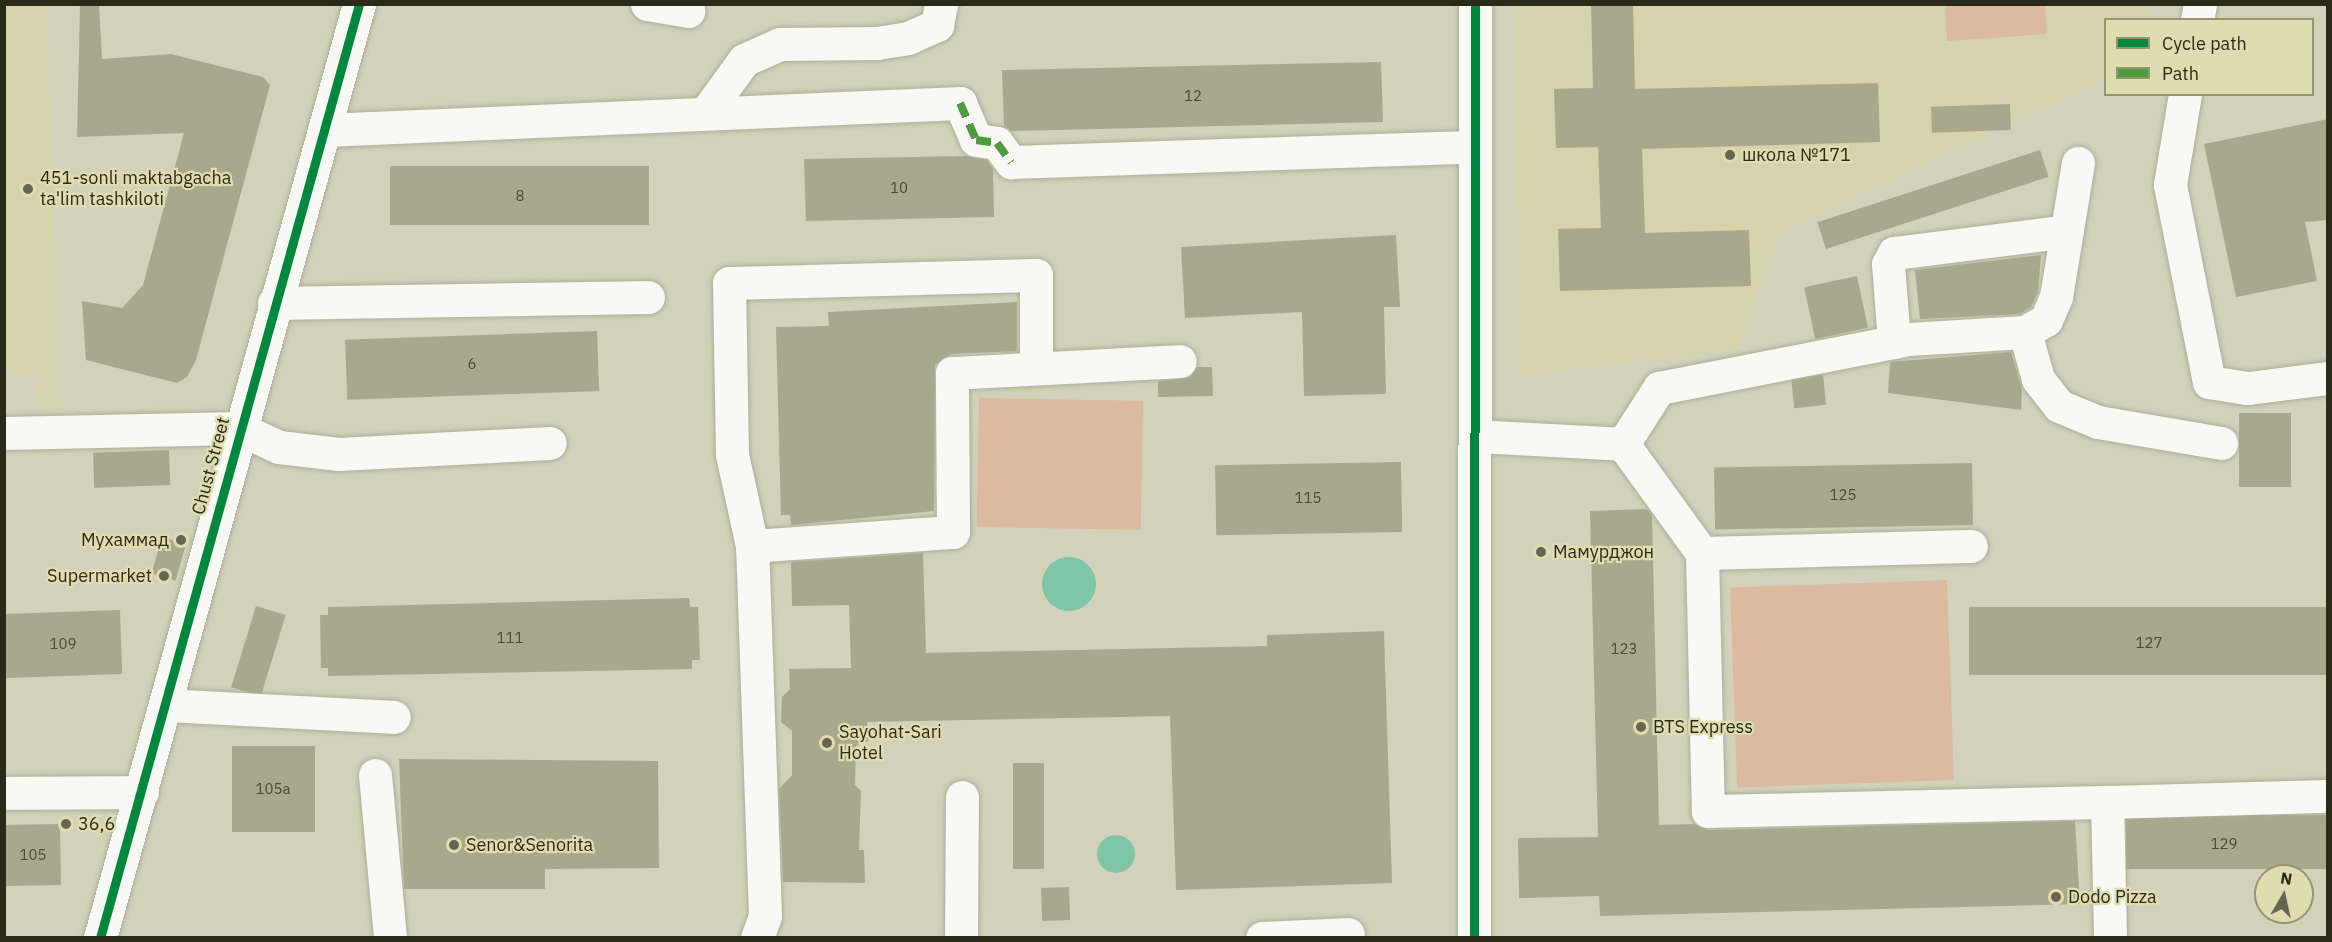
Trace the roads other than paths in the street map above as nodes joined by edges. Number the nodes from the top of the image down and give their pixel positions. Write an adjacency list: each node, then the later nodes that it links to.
1 (359, 4): 8 (street, Chust Street)
2 (647, 4): 5 (street)
3 (941, 4): 7 (street)
4 (1475, 4): 9 (street)
5 (688, 11)
6 (2185, 96): 18 (street)
7 (707, 111): 8 (street); 9 (street)
8 (324, 130): 13 (street, Chust Street)
9 (1475, 147): 21 (street)
10 (2078, 163): 11 (street)
11 (2067, 231): 14 (street); 15 (street)
12 (648, 297): 13 (street)
13 (274, 303): 19 (street, Chust Street)
14 (2025, 332): 15 (street); 23 (street)
15 (1894, 342): 24 (street)
16 (1180, 361): 17 (street)
17 (1036, 365): 25 (street); 25 (street)
18 (2328, 378)
19 (238, 429): 20 (street); 22 (street); 28 (street, Chust Street)
20 (4, 433)
21 (1476, 436): 24 (street); 42 (street)
22 (550, 443)
23 (2221, 443)
24 (1623, 444): 27 (street)
25 (752, 546): 39 (street)
26 (1971, 546): 27 (street)
27 (1702, 553): 35 (street)
28 (165, 705): 29 (street); 31 (street, Chust Street)
29 (394, 717)
30 (375, 776): 38 (street)
31 (142, 792): 32 (street); 37 (street, Chust Street)
32 (4, 793)
33 (2328, 796): 35 (street)
34 (962, 797): 40 (street)
35 (2107, 802): 43 (street)
36 (1348, 934): 41 (street)
37 (100, 938)
38 (390, 938)
39 (757, 938)
40 (961, 938)
41 (1262, 938)
42 (1474, 938)
43 (2110, 938)

